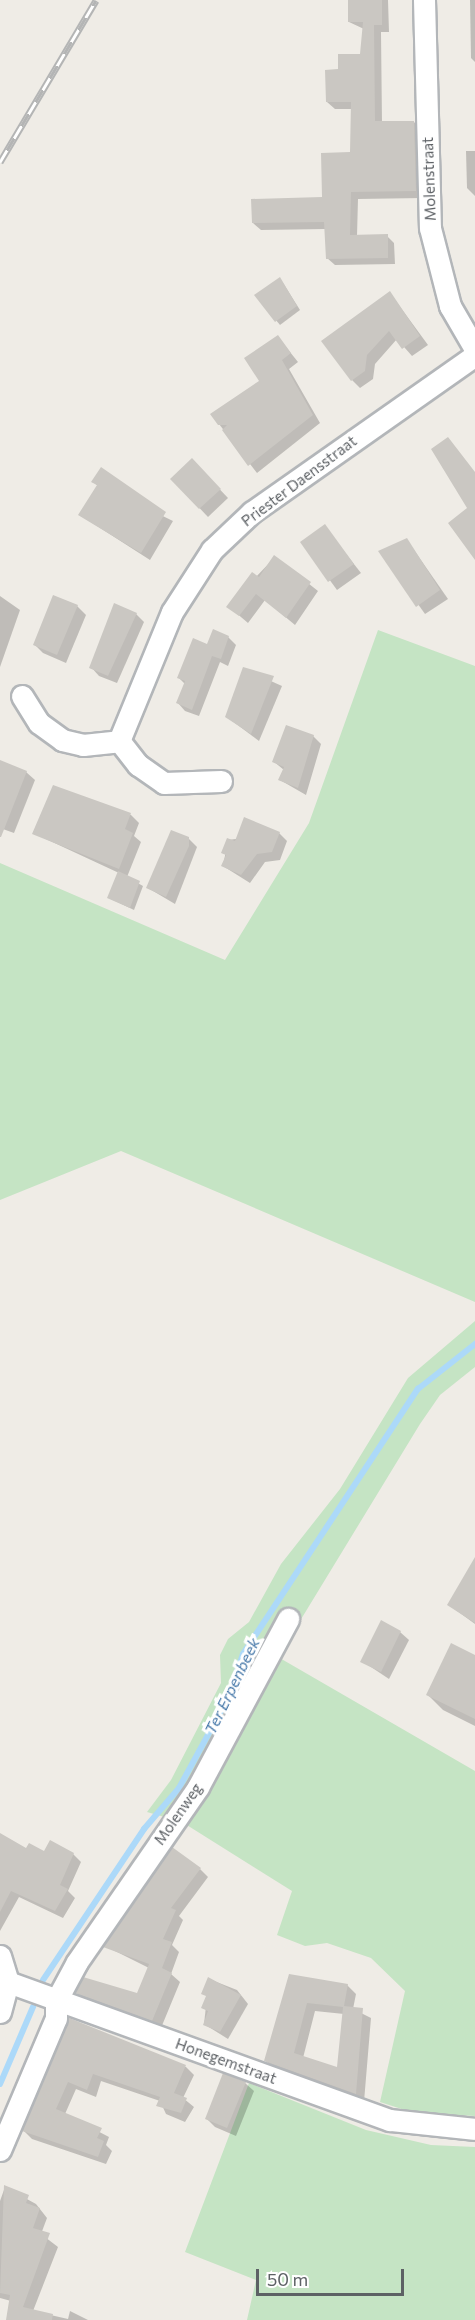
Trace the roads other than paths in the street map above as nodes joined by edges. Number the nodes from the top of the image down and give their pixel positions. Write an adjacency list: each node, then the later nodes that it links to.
1 (424, 0): 2 (street, Molenstraat)
2 (475, 349)
3 (475, 355): 5 (street, Priester Daensstraat)
4 (22, 696): 5 (street)
5 (119, 741): 6 (street)
6 (221, 781)
7 (288, 1619): 10 (street, Molenweg)
8 (0, 1956): 9 (street)
9 (8, 1982): 10 (street, Honegemstraat); 11 (street)
10 (56, 2001): 12 (street, Honegemstraat); 13 (street)
11 (0, 2012)
12 (475, 2128)
13 (0, 2150)

